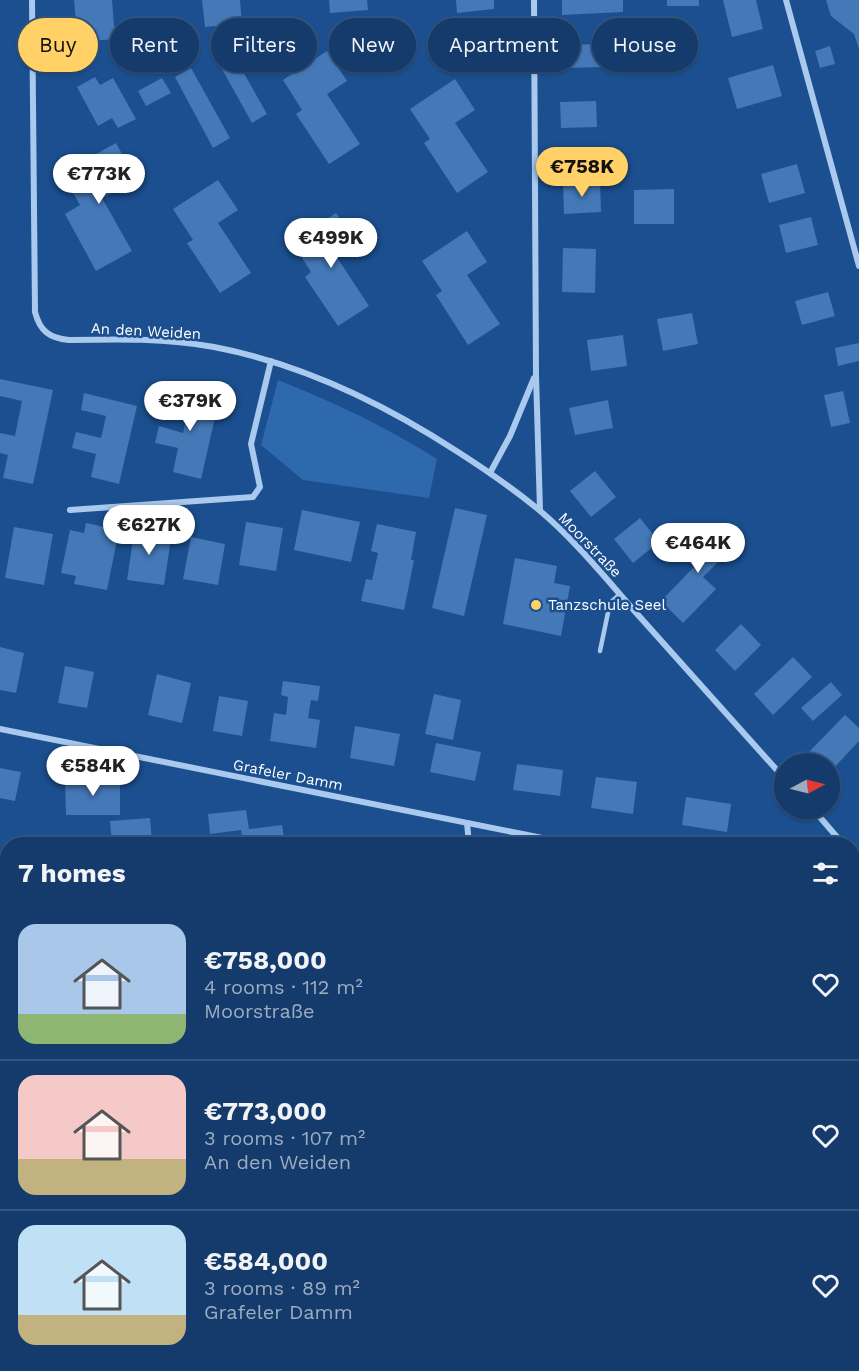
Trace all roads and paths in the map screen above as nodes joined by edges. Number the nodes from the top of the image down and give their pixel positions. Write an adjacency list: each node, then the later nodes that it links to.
1 (32, 0): 5 (street, An den Weiden)
2 (534, 0): 6 (street, Moorstraße)
3 (786, 0): 4 (street)
4 (859, 266)
5 (271, 361): 7 (street, An den Weiden); 8 (street)
6 (536, 375): 7 (street, Moorstraße); 9 (street, Moorstraße)
7 (490, 472): 9 (street, An den Weiden)
8 (70, 510)
9 (540, 510): 10 (street, Moorstraße)
10 (620, 594): 11 (lane); 13 (street, Moorstraße)
11 (600, 651)
12 (0, 729): 15 (street, Grafeler Damm)
13 (774, 767)
14 (821, 819): 18 (street)
15 (467, 823): 16 (street); 17 (street, Grafeler Damm)
16 (468, 837)
17 (537, 837)
18 (837, 837)

